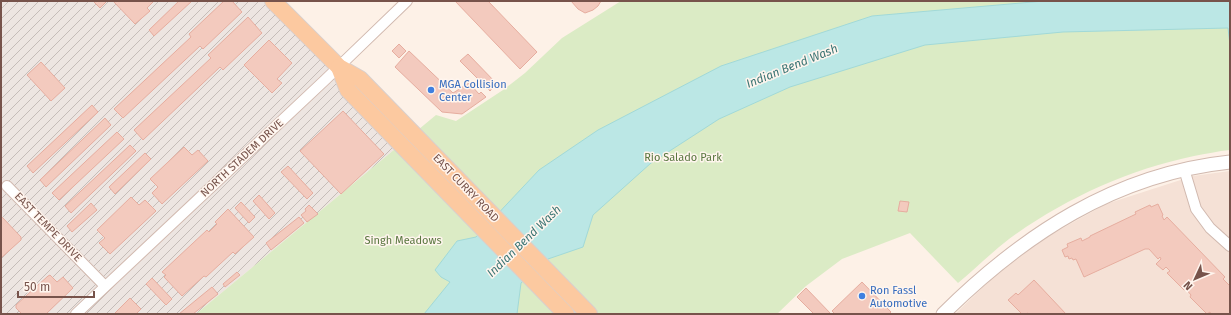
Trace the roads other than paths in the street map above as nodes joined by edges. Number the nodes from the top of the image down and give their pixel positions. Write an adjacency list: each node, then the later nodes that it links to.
1 (273, 1): 3 (main road, EAST CURRY ROAD)
2 (407, 1): 3 (street, NORTH STADEM DRIVE)
3 (339, 67): 8 (street, NORTH STADEM DRIVE); 10 (main road, EAST CURRY ROAD); 11 (main road, EAST CURRY ROAD)
4 (1230, 162): 5 (street)
5 (1184, 169): 7 (street); 12 (street)
6 (7, 186): 8 (street, EAST TEMPE DRIVE)
7 (1230, 246)
8 (105, 286): 9 (street, NORTH STADEM DRIVE)
9 (76, 314)
10 (566, 314)
11 (588, 314)
12 (943, 314)

